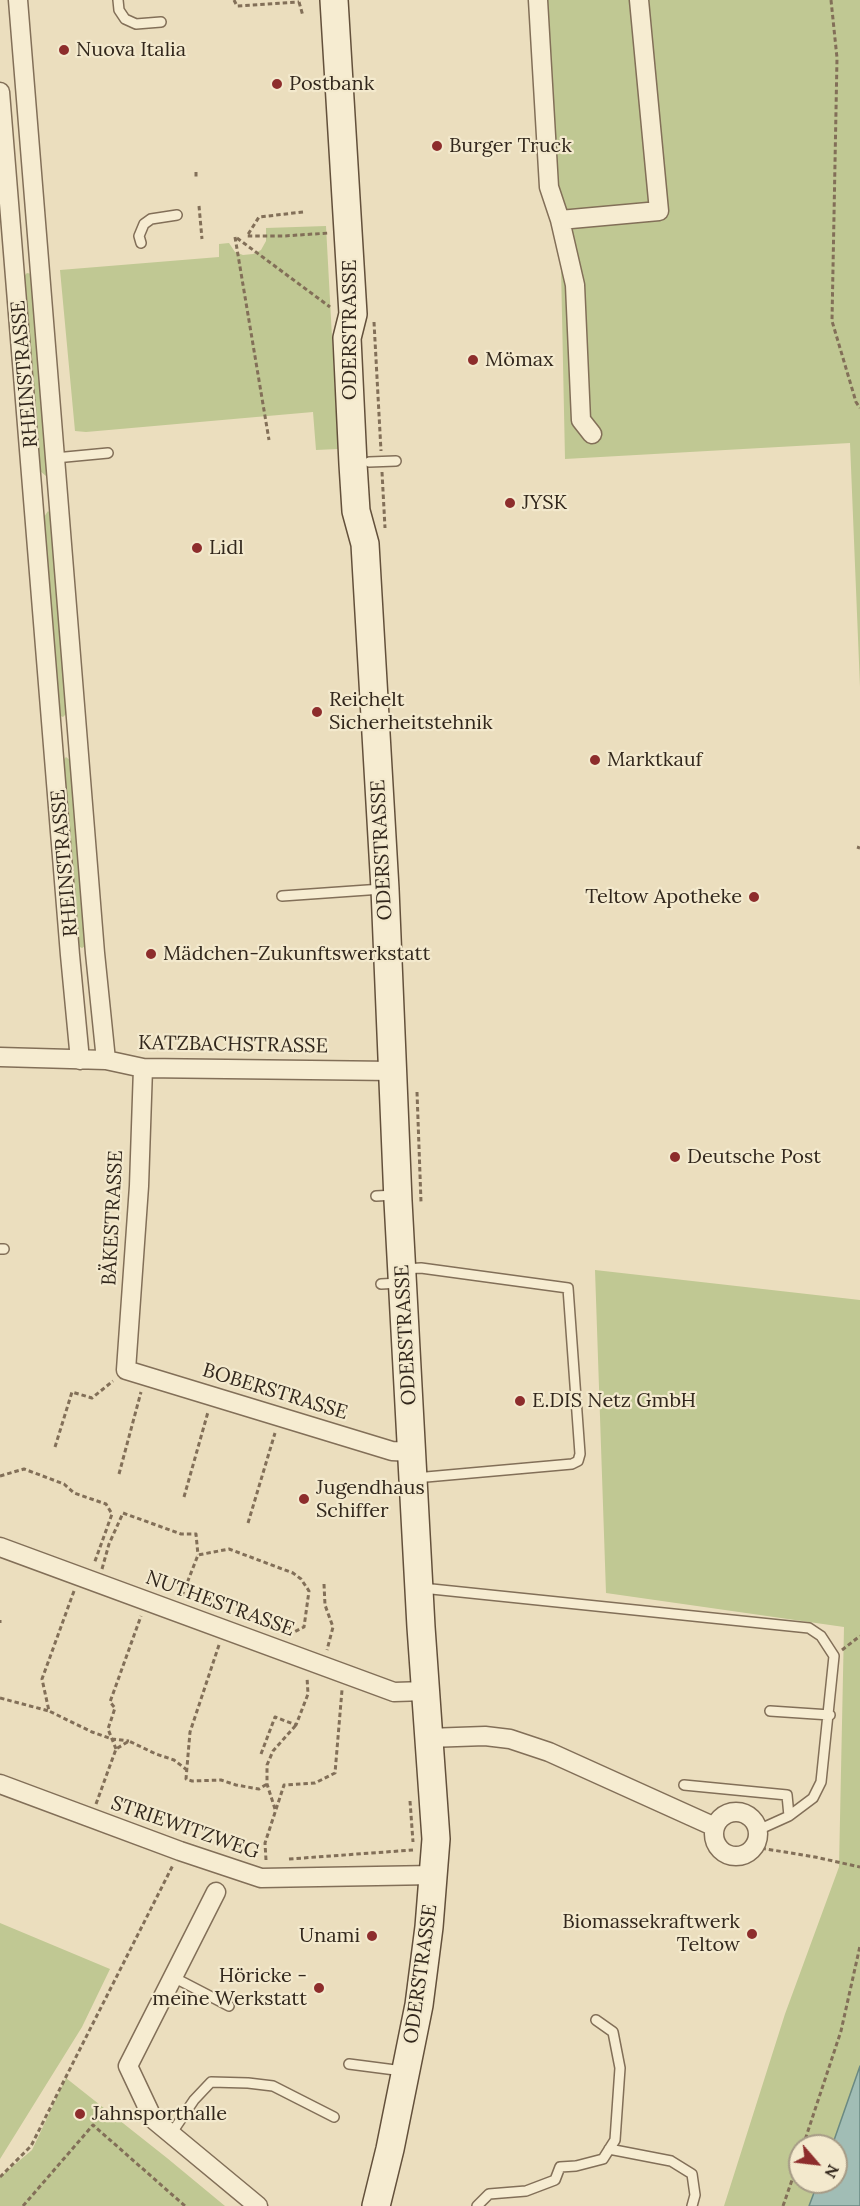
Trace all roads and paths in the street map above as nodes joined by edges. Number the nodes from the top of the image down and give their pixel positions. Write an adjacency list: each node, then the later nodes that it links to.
1 (118, 0): 11 (lane)
2 (234, 0): 7 (path)
3 (334, 0): 22 (main road, ODERSTRASSE)
4 (538, 0): 16 (street)
5 (639, 0): 16 (street)
6 (831, 0): 23 (path)
7 (299, 1): 10 (path)
8 (18, 3): 9 (street, RHEINSTRASSE); 20 (street, RHEINSTRASSE)
9 (0, 7)
10 (303, 16)
11 (161, 22)
12 (0, 92): 21 (street, RHEINSTRASSE)
13 (199, 206): 18 (path)
14 (303, 212): 17 (path)
15 (177, 215): 19 (lane)
16 (560, 220): 24 (street)
17 (330, 232)
18 (202, 239)
19 (141, 243)
20 (38, 249): 21 (street); 27 (street, RHEINSTRASSE)
21 (7, 252): 31 (street, RHEINSTRASSE)
22 (344, 312): 25 (path); 29 (main road, ODERSTRASSE)
23 (860, 408)
24 (592, 434)
25 (269, 440)
26 (108, 453): 27 (lane)
27 (55, 458): 30 (street, RHEINSTRASSE)
28 (396, 461): 29 (lane)
29 (355, 464): 34 (main road, ODERSTRASSE)
30 (58, 495): 31 (street); 32 (street, RHEINSTRASSE)
31 (33, 497): 33 (street, RHEINSTRASSE)
32 (77, 733): 33 (street); 36 (street, RHEINSTRASSE)
33 (52, 735): 37 (street, RHEINSTRASSE)
34 (385, 889): 35 (lane); 42 (main road, ODERSTRASSE)
35 (282, 896)
36 (95, 952): 37 (street, RHEINSTRASSE); 40 (street, RHEINSTRASSE)
37 (70, 955): 39 (street, RHEINSTRASSE)
38 (0, 1057): 39 (street, KATZBACHSTRASSE)
39 (80, 1060): 40 (street, KATZBACHSTRASSE)
40 (106, 1060): 41 (street, KATZBACHSTRASSE)
41 (143, 1068): 42 (street, KATZBACHSTRASSE); 44 (street, BÄKESTRASSE)
42 (393, 1071): 43 (main road, ODERSTRASSE)
43 (395, 1279): 49 (main road, ODERSTRASSE); 49 (lane)
44 (126, 1370): 45 (street, BOBERSTRASSE); 48 (path)
45 (145, 1376): 46 (street, BOBERSTRASSE); 50 (path)
46 (213, 1397): 47 (street, BOBERSTRASSE); 52 (path)
47 (280, 1417): 49 (street, BOBERSTRASSE); 53 (path)
48 (55, 1448)
49 (413, 1465): 59 (main road, ODERSTRASSE)
50 (118, 1474)
51 (0, 1476): 56 (path)
52 (184, 1497)
53 (248, 1523)
54 (0, 1547): 70 (street, NUTHESTRASSE)
55 (198, 1555): 57 (path); 61 (path); 63 (path)
56 (92, 1568)
57 (102, 1571)
58 (324, 1584): 66 (path)
59 (419, 1588): 67 (lane); 70 (main road, ODERSTRASSE)
60 (75, 1590): 72 (path)
61 (180, 1601)
62 (141, 1614): 77 (path)
63 (267, 1633)
64 (860, 1636): 67 (path)
65 (220, 1643): 81 (path)
66 (326, 1655)
67 (834, 1656): 74 (lane)
68 (307, 1675): 75 (path)
69 (342, 1688): 86 (path)
70 (426, 1691): 76 (main road, ODERSTRASSE)
71 (0, 1698): 72 (path)
72 (49, 1711): 77 (path)
73 (770, 1711): 74 (lane)
74 (830, 1714): 87 (lane)
75 (296, 1725): 80 (path); 83 (path)
76 (428, 1738): 88 (street); 95 (main road, ODERSTRASSE)
77 (112, 1739): 78 (path); 79 (path)
78 (129, 1741): 79 (path); 81 (path)
79 (116, 1749): 85 (path)
80 (261, 1754)
81 (187, 1770): 83 (path)
82 (0, 1784): 91 (street, STRIEWITZWEG)
83 (267, 1784): 86 (path)
84 (684, 1785): 87 (lane)
85 (95, 1807)
86 (276, 1811): 93 (path)
87 (789, 1816): 89 (lane)
88 (715, 1827): 89 (street); 89 (street)
89 (756, 1839): 94 (path)
90 (413, 1850): 92 (path)
91 (180, 1851): 95 (street, STRIEWITZWEG); 107 (path)
92 (278, 1860)
93 (257, 1861)
94 (860, 1868)
95 (434, 1875): 102 (main road, ODERSTRASSE)
96 (216, 1892): 98 (street)
97 (860, 1946): 105 (path)
98 (173, 1977): 99 (lane); 104 (street)
99 (229, 2006)
100 (596, 2020): 106 (lane)
101 (349, 2064): 102 (lane)
102 (406, 2072): 112 (main road, ODERSTRASSE)
103 (334, 2117): 104 (lane)
104 (171, 2134): 111 (street)
105 (807, 2134)
106 (609, 2149): 113 (lane); 114 (lane)
107 (0, 2177)
108 (788, 2192): 115 (path)
109 (23, 2206): 110 (path)
110 (185, 2206)
111 (258, 2206)
112 (376, 2206)
113 (477, 2206)
114 (692, 2206)
115 (783, 2206)

